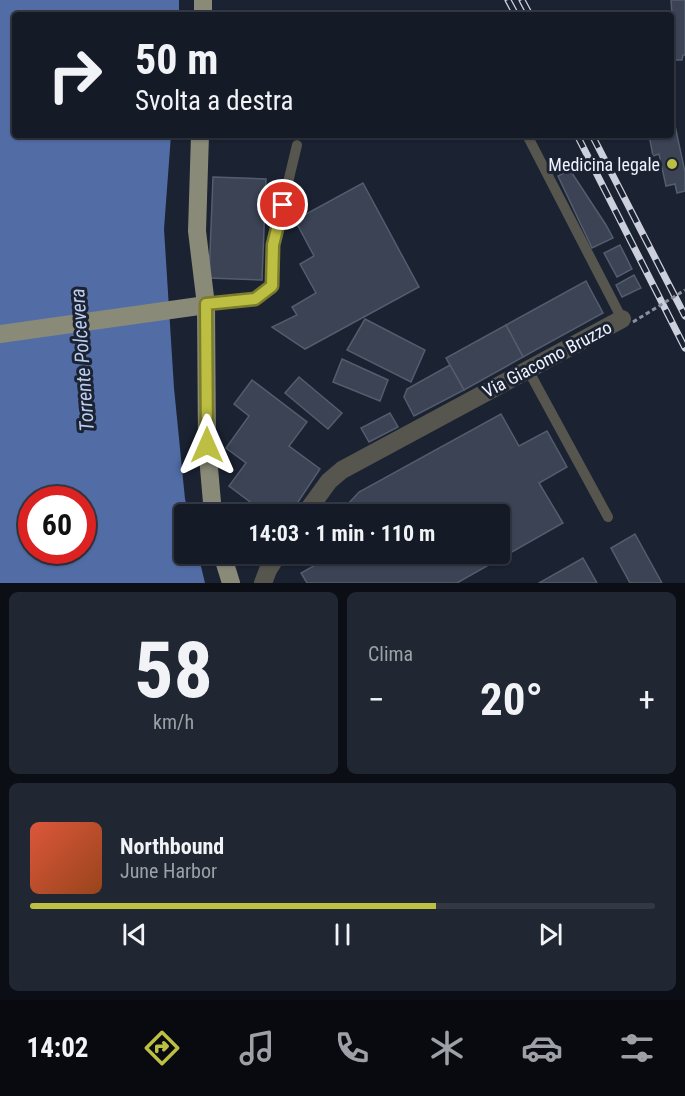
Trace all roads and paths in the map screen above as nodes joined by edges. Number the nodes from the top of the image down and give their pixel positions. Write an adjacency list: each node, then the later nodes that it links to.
1 (200, 138): 5 (main road)
2 (529, 138): 6 (lane, Via Giacomo Bruzzo)
3 (297, 145): 5 (lane)
4 (685, 290): 6 (path, bridge)
5 (206, 304): 7 (main road); 9 (main road)
6 (628, 320): 8 (street, Via Giacomo Bruzzo)
7 (0, 334)
8 (527, 368): 10 (street, Via Giacomo Bruzzo); 11 (lane)
9 (212, 504)
10 (312, 504)
11 (608, 517)
12 (225, 564): 14 (main road)
13 (272, 564): 15 (street)
14 (231, 583)
15 (263, 583)

